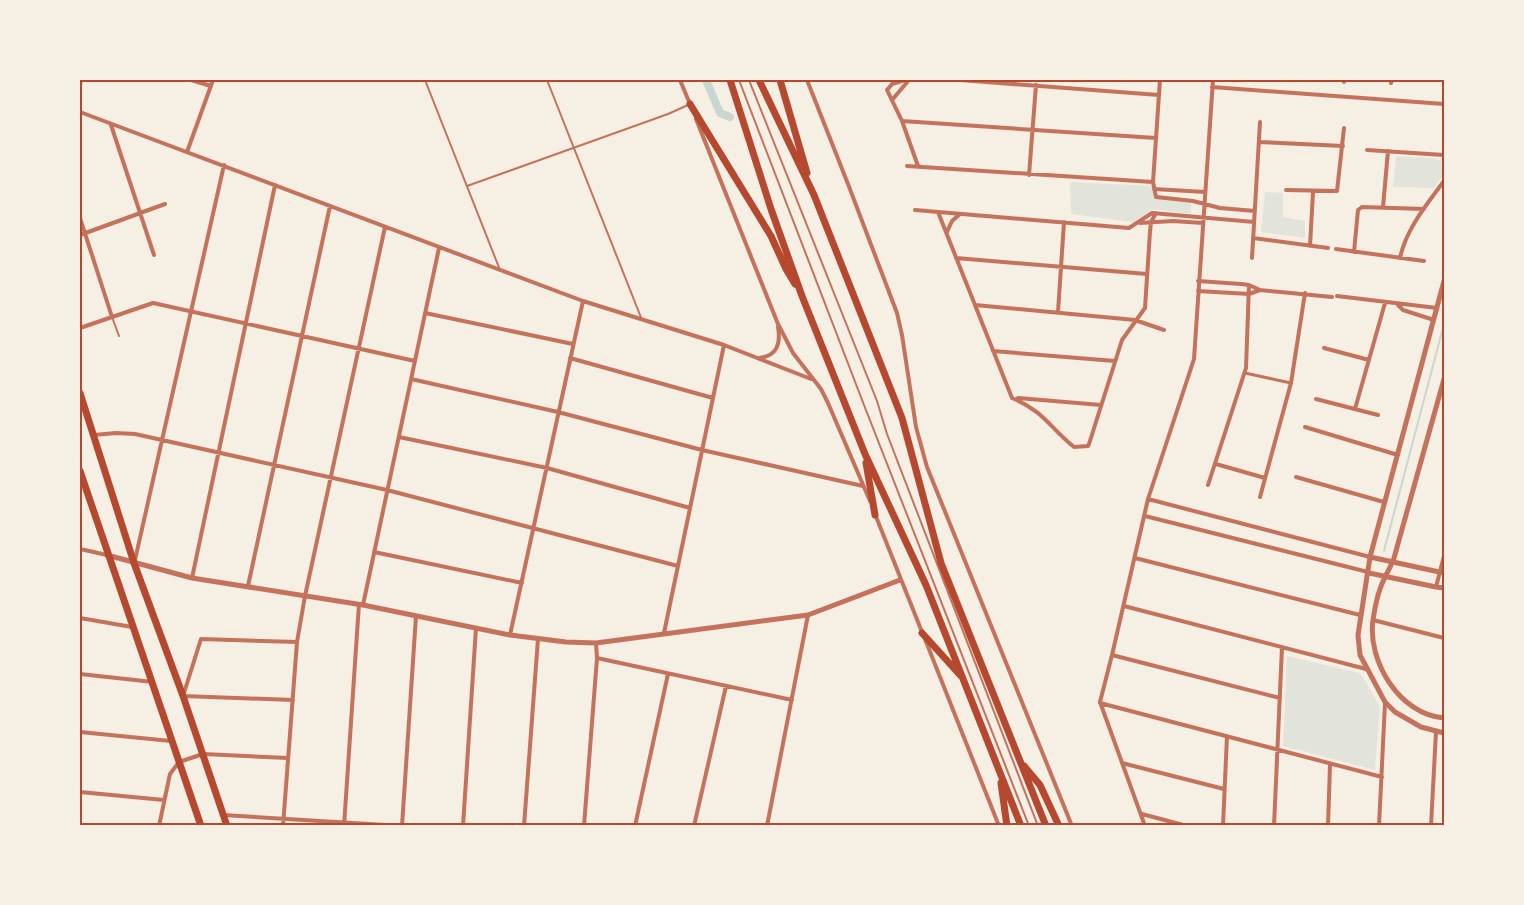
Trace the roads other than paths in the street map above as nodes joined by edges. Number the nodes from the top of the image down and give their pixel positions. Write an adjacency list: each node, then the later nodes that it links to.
1 (81, 80): 17 (street)
2 (191, 80): 19 (street)
3 (213, 80): 19 (street)
4 (425, 80): 46 (lane)
5 (547, 80): 34 (lane)
6 (680, 80): 23 (street)
7 (730, 80): 94 (main road)
8 (740, 80): 247 (lane)
9 (749, 80): 248 (lane)
10 (759, 80): 51 (main road)
11 (780, 80): 51 (main road)
12 (807, 80): 251 (street)
13 (907, 80): 22 (street); 22 (street)
14 (960, 80): 18 (street)
15 (1160, 80): 21 (street)
16 (1213, 80): 20 (street)
17 (80, 85)
18 (1036, 85): 21 (street); 30 (street)
19 (211, 86): 37 (street)
20 (1212, 87): 24 (street); 49 (street)
21 (1159, 95): 31 (street)
22 (891, 98): 26 (street)
23 (690, 104): 34 (lane); 94 (main road); 108 (street)
24 (1444, 104)
25 (80, 112): 28 (street)
26 (902, 121): 30 (street); 41 (street)
27 (1260, 122): 32 (street)
28 (111, 124): 37 (street); 60 (street)
29 (1344, 128): 33 (street)
30 (1032, 130): 31 (street); 42 (street)
31 (1156, 138): 44 (street)
32 (1259, 142): 33 (street); 58 (street)
33 (1343, 146): 50 (street)
34 (574, 147): 46 (lane); 104 (lane)
35 (1367, 150): 36 (street)
36 (1388, 151): 38 (street); 55 (street)
37 (187, 152): 39 (street)
38 (1444, 154)
39 (224, 165): 45 (street); 100 (street)
40 (907, 166): 41 (street)
41 (918, 166): 42 (street)
42 (1029, 175): 44 (street)
43 (1444, 180): 56 (street)
44 (1153, 182): 47 (street)
45 (275, 185): 54 (street); 107 (street)
46 (467, 186): 85 (lane)
47 (1154, 189): 49 (street); 52 (street)
48 (1286, 190): 50 (street)
49 (1204, 192): 52 (street)
50 (1313, 192): 74 (street)
51 (814, 195): 220 (main road)
52 (1204, 203): 58 (street); 63 (street)
53 (165, 204): 60 (street)
54 (330, 206): 70 (street); 111 (street)
55 (1383, 207): 56 (street); 78 (street)
56 (1424, 208): 82 (street)
57 (915, 210): 59 (street)
58 (1255, 211): 67 (street)
59 (938, 212): 62 (street); 72 (street)
60 (140, 213): 71 (street); 79 (street)
61 (1156, 213): 63 (street); 66 (street); 68 (street)
62 (964, 214): 65 (street); 72 (street)
63 (1203, 216): 67 (street); 69 (street)
64 (80, 218): 71 (street)
65 (1064, 222): 68 (street); 84 (street)
66 (1151, 222): 68 (street); 69 (street); 86 (street)
67 (1254, 222): 73 (street)
68 (1140, 223)
69 (1203, 223): 87 (street)
70 (385, 227): 75 (street); 115 (street)
71 (82, 234): 103 (street)
72 (947, 235): 80 (street)
73 (1253, 238): 74 (street); 81 (street)
74 (1310, 246): 76 (street)
75 (439, 248): 85 (street); 102 (street)
76 (1328, 248)
77 (1336, 249): 78 (street)
78 (1354, 252): 82 (street)
79 (154, 255)
80 (956, 258): 84 (street); 98 (street)
81 (1252, 258)
82 (1400, 258): 83 (street)
83 (1424, 261)
84 (1062, 267): 86 (street); 101 (street)
85 (500, 271): 95 (street)
86 (1147, 273): 105 (street)
87 (1198, 281): 89 (street); 91 (street)
88 (1444, 281): 99 (street)
89 (1249, 285): 90 (street); 93 (street)
90 (1260, 290): 92 (street); 93 (street)
91 (1198, 291): 93 (street); 155 (street)
92 (1305, 293): 96 (street); 127 (street)
93 (1249, 294): 123 (street)
94 (802, 296): 142 (main road)
95 (583, 301): 104 (street); 113 (street)
96 (1385, 303): 97 (street); 120 (street)
97 (1398, 304): 99 (street); 106 (street)
98 (975, 305): 101 (street); 117 (street)
99 (1437, 308): 106 (street)
100 (191, 311): 103 (street); 107 (street); 139 (street)
101 (1058, 312): 105 (street)
102 (425, 313): 113 (street); 121 (street)
103 (112, 317): 109 (street); 112 (lane)
104 (642, 320): 114 (street)
105 (1135, 320): 110 (street); 122 (street)
106 (1434, 320): 143 (street)
107 (246, 323): 111 (street); 141 (street)
108 (778, 324): 119 (street); 125 (street)
109 (80, 328)
110 (1164, 330)
111 (302, 335): 115 (street); 145 (street)
112 (119, 336)
113 (573, 344): 118 (street)
114 (724, 345): 119 (street); 129 (street)
115 (359, 348): 121 (street); 149 (street)
116 (1324, 348): 120 (street)
117 (993, 351): 122 (street); 130 (street)
118 (570, 358): 129 (street); 134 (street)
119 (757, 358): 125 (street)
120 (1369, 360): 133 (street)
121 (415, 361): 124 (street)
122 (1115, 361): 132 (street)
123 (1245, 373): 127 (street); 144 (street)
124 (411, 379): 134 (street); 138 (street)
125 (812, 379): 152 (street)
126 (1444, 379): 168 (street)
127 (1291, 383): 150 (street)
128 (80, 393): 137 (main road)
129 (713, 398): 140 (street)
130 (1012, 398): 132 (street); 132 (street)
131 (1316, 399): 133 (street)
132 (1101, 405)
133 (1355, 409): 135 (street)
134 (558, 412): 140 (street); 146 (street)
135 (1378, 415)
136 (1305, 427): 143 (street)
137 (94, 435): 139 (street); 167 (main road)
138 (399, 437): 146 (street); 153 (street)
139 (163, 441): 141 (street); 167 (street)
140 (702, 450): 152 (street); 157 (street)
141 (219, 453): 145 (street); 173 (street)
142 (865, 454): 158 (main road); 202 (main road)
143 (1398, 455): 156 (street)
144 (1216, 464): 150 (street); 151 (street)
145 (273, 465): 149 (street); 176 (street)
146 (547, 468): 157 (street); 160 (street)
147 (80, 474): 163 (main road)
148 (1296, 477): 156 (street)
149 (331, 478): 153 (street); 179 (street)
150 (1265, 478): 154 (street)
151 (1208, 485)
152 (864, 486): 158 (street)
153 (387, 490): 160 (street); 162 (street)
154 (1260, 497)
155 (1148, 499): 159 (street); 165 (street)
156 (1384, 502): 165 (street)
157 (690, 507): 169 (street)
158 (875, 514): 174 (street)
159 (1145, 516): 166 (street); 170 (street)
160 (534, 528): 169 (street); 175 (street)
161 (80, 549): 163 (street)
162 (374, 552): 175 (street); 180 (street)
163 (107, 555): 167 (street); 187 (main road)
164 (1444, 556): 171 (street)
165 (1370, 557): 168 (street); 170 (street)
166 (1135, 558): 181 (street); 183 (street)
167 (134, 563): 173 (street); 205 (main road)
168 (1392, 563): 171 (street); 172 (street)
169 (678, 566): 189 (street)
170 (1369, 573): 172 (street); 183 (street)
171 (1442, 573): 177 (street)
172 (1385, 577): 177 (street); 186 (street)
173 (192, 578): 176 (street)
174 (900, 580): 182 (street); 190 (street)
175 (522, 584): 191 (street)
176 (248, 586): 179 (street)
177 (1436, 587): 178 (street)
178 (1444, 588)
179 (305, 596): 180 (street); 194 (street)
180 (361, 604): 184 (street); 232 (street)
181 (1124, 606): 196 (street); 197 (street)
182 (808, 615): 189 (street); 208 (street)
183 (1360, 615): 199 (street)
184 (416, 616): 188 (street); 237 (street)
185 (80, 618): 187 (street)
186 (1373, 620): 192 (street); 211 (street)
187 (135, 627): 203 (main road)
188 (476, 628): 191 (street); 238 (street)
189 (664, 633): 195 (street)
190 (922, 633): 202 (main road); 244 (street)
191 (510, 635): 193 (street)
192 (1444, 638)
193 (538, 639): 195 (street); 239 (street)
194 (297, 642): 205 (street); 207 (street)
195 (596, 643): 198 (street)
196 (1282, 647): 199 (street); 206 (street)
197 (1112, 655): 206 (street); 209 (street)
198 (597, 658): 201 (street); 240 (street)
199 (1366, 669): 210 (street)
200 (80, 674): 203 (street)
201 (668, 674): 204 (street); 241 (street)
202 (965, 680): 224 (main road)
203 (153, 682): 216 (main road)
204 (726, 686): 208 (street); 242 (street)
205 (183, 696): 207 (street); 218 (main road)
206 (1280, 698): 217 (street)
207 (293, 700): 219 (street)
208 (792, 700): 243 (street)
209 (1100, 702): 215 (street); 222 (street)
210 (1385, 702): 213 (street); 225 (street)
211 (1444, 718)
212 (80, 732): 216 (street)
213 (1436, 732): 214 (street); 258 (street)
214 (1444, 733)
215 (1227, 736): 217 (street); 226 (street)
216 (173, 741): 221 (main road)
217 (1278, 749): 223 (street); 255 (street)
218 (203, 754): 219 (street); 221 (street); 230 (main road)
219 (288, 758): 231 (street)
220 (1019, 759): 249 (main road); 250 (main road)
221 (179, 762): 228 (street); 234 (main road)
222 (1121, 763): 226 (street); 229 (street)
223 (1330, 765): 225 (street); 256 (street)
224 (1000, 772): 245 (main road); 246 (main road)
225 (1382, 777): 257 (street)
226 (1224, 789): 254 (street)
227 (80, 792): 228 (street)
228 (164, 800): 233 (street)
229 (1141, 813): 252 (street); 253 (street)
230 (223, 815): 231 (street); 235 (main road)
231 (284, 819): 232 (street); 236 (street)
232 (344, 824): 237 (street)
233 (159, 825)
234 (201, 825)
235 (227, 825)
236 (283, 825)
237 (402, 825)
238 (463, 825)
239 (524, 825)
240 (584, 825)
241 (635, 825)
242 (693, 825)
243 (767, 825)
244 (999, 825)
245 (1007, 825)
246 (1021, 825)
247 (1029, 825)
248 (1038, 825)
249 (1046, 825)
250 (1059, 825)
251 (1072, 825)
252 (1145, 825)
253 (1187, 825)
254 (1223, 825)
255 (1275, 825)
256 (1328, 825)
257 (1380, 825)
258 (1431, 825)

